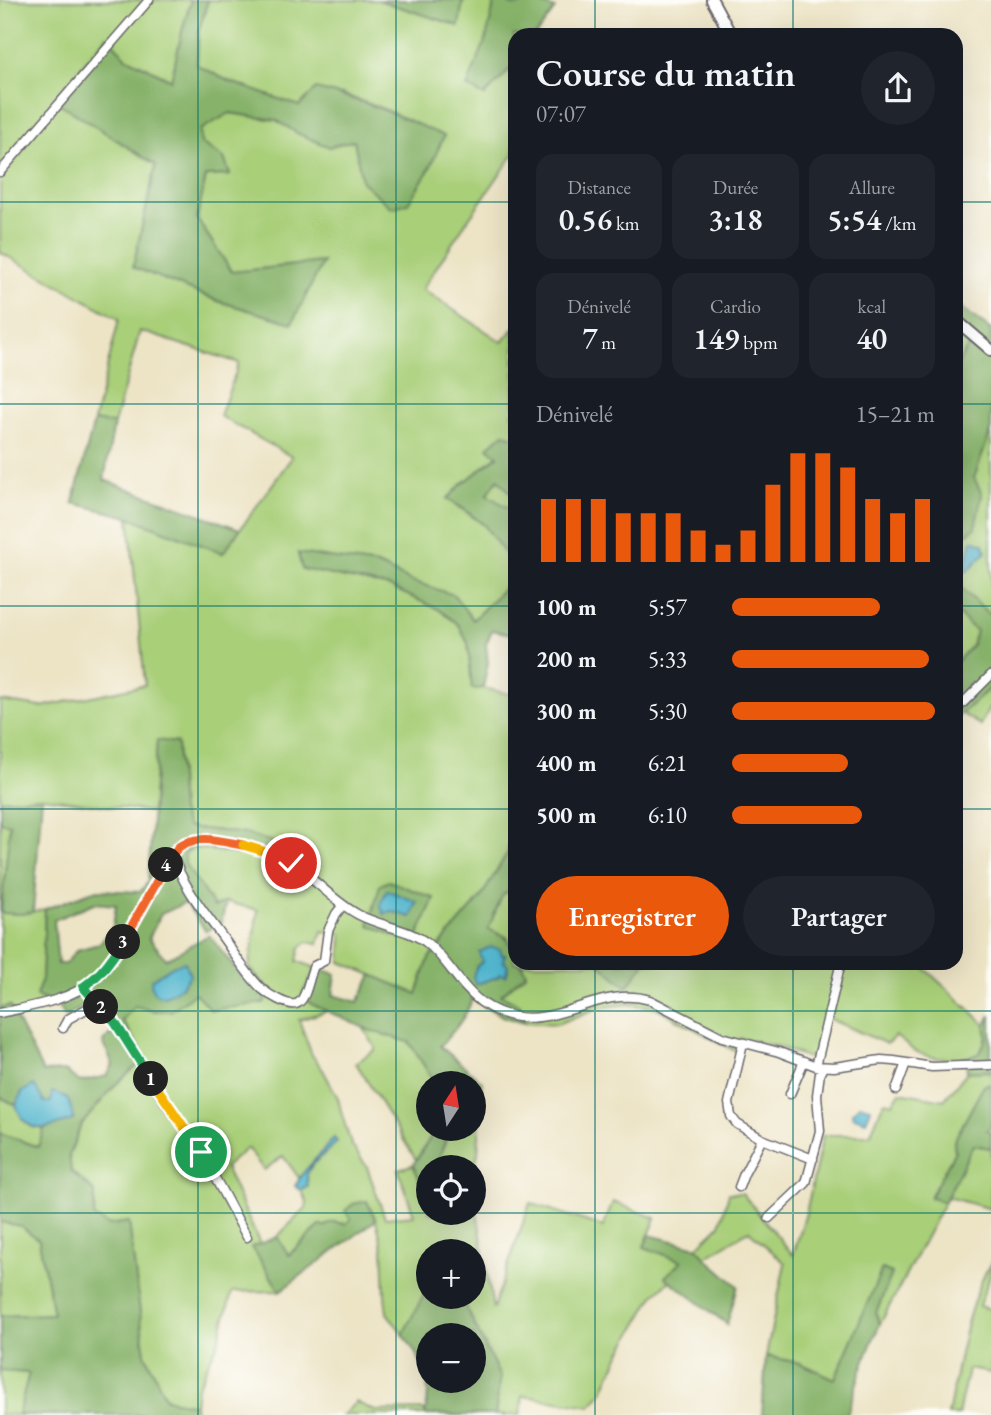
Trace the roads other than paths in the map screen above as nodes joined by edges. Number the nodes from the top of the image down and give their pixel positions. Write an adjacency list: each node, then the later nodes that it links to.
1 (149, 0): 4 (street)
2 (712, 0): 3 (main road)
3 (727, 28)
4 (0, 172)
5 (963, 326): 6 (main road)
6 (991, 350)
7 (991, 675): 8 (street)
8 (963, 703)
9 (176, 851): 10 (street); 10 (street); 12 (street)
10 (343, 905): 16 (street)
11 (839, 970): 20 (street)
12 (83, 987): 13 (street); 14 (street)
13 (97, 1003): 15 (street); 27 (street)
14 (0, 1013)
15 (63, 1028)
16 (743, 1043): 17 (street); 23 (street)
17 (804, 1061): 20 (street); 22 (street)
18 (906, 1063): 19 (street); 20 (street); 21 (street)
19 (991, 1065)
20 (819, 1066): 24 (street)
21 (896, 1090)
22 (790, 1094)
23 (762, 1139): 24 (street); 25 (street)
24 (813, 1159): 26 (street)
25 (739, 1187)
26 (769, 1217)
27 (247, 1237)

